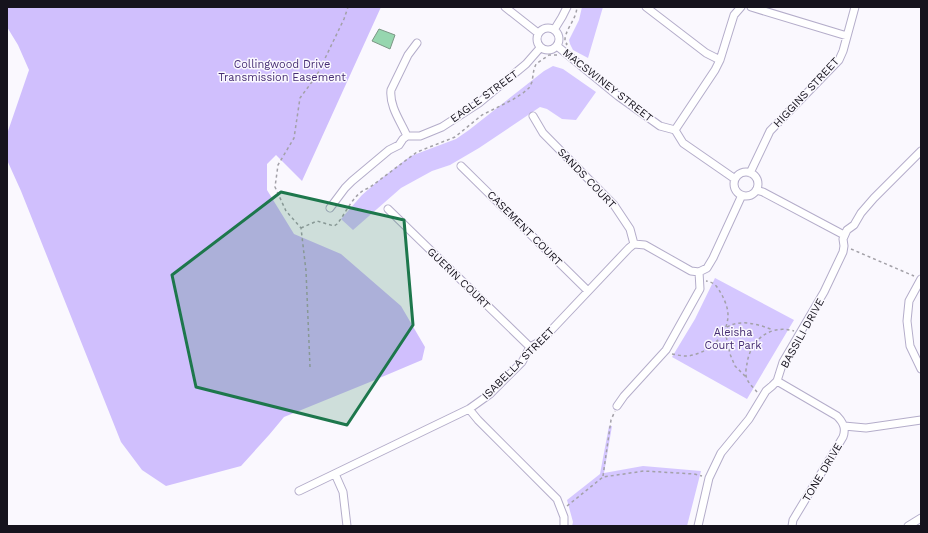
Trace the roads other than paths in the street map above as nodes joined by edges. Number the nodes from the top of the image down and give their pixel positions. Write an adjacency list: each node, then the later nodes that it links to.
1 (505, 7): 8 (street)
2 (567, 7): 7 (street)
3 (646, 7): 13 (street)
4 (741, 7): 13 (street)
5 (751, 7): 9 (street)
6 (855, 7): 9 (street, HIGGINS STREET)
7 (554, 30): 8 (street); 11 (street)
8 (538, 33): 12 (street)
9 (847, 36): 19 (street, HIGGINS STREET)
10 (417, 43): 16 (street)
11 (557, 46): 12 (street); 15 (street, MACSWINEY STREET)
12 (540, 48): 16 (street, EAGLE STREET)
13 (720, 60): 15 (street)
14 (533, 116): 26 (street, SANDS COURT)
15 (675, 130): 20 (street)
16 (407, 136): 23 (street)
17 (921, 151): 25 (street)
18 (461, 166): 29 (street, CASEMENT COURT)
19 (750, 173): 20 (street); 21 (street)
20 (735, 179): 22 (street)
21 (756, 190): 22 (street); 25 (street)
22 (742, 195): 27 (street)
23 (330, 208)
24 (388, 209): 30 (street, GUERIN COURT)
25 (844, 235): 32 (street, BASSILI DRIVE)
26 (634, 244): 27 (street); 29 (street, ISABELLA STREET)
27 (700, 272): 33 (street)
28 (918, 278): 31 (street)
29 (588, 291): 30 (street, ISABELLA STREET)
30 (530, 348): 34 (street, ISABELLA STREET)
31 (921, 369)
32 (776, 381): 36 (street); 42 (street, BASSILI DRIVE)
33 (618, 406)
34 (469, 409): 37 (street, ISABELLA STREET); 41 (street)
35 (921, 420): 36 (street)
36 (844, 426): 43 (street, TONE DRIVE)
37 (335, 474): 38 (street, ISABELLA STREET); 40 (street)
38 (298, 491)
39 (921, 518): 44 (street)
40 (347, 526)
41 (564, 526)
42 (698, 526)
43 (792, 526)
44 (908, 526)

